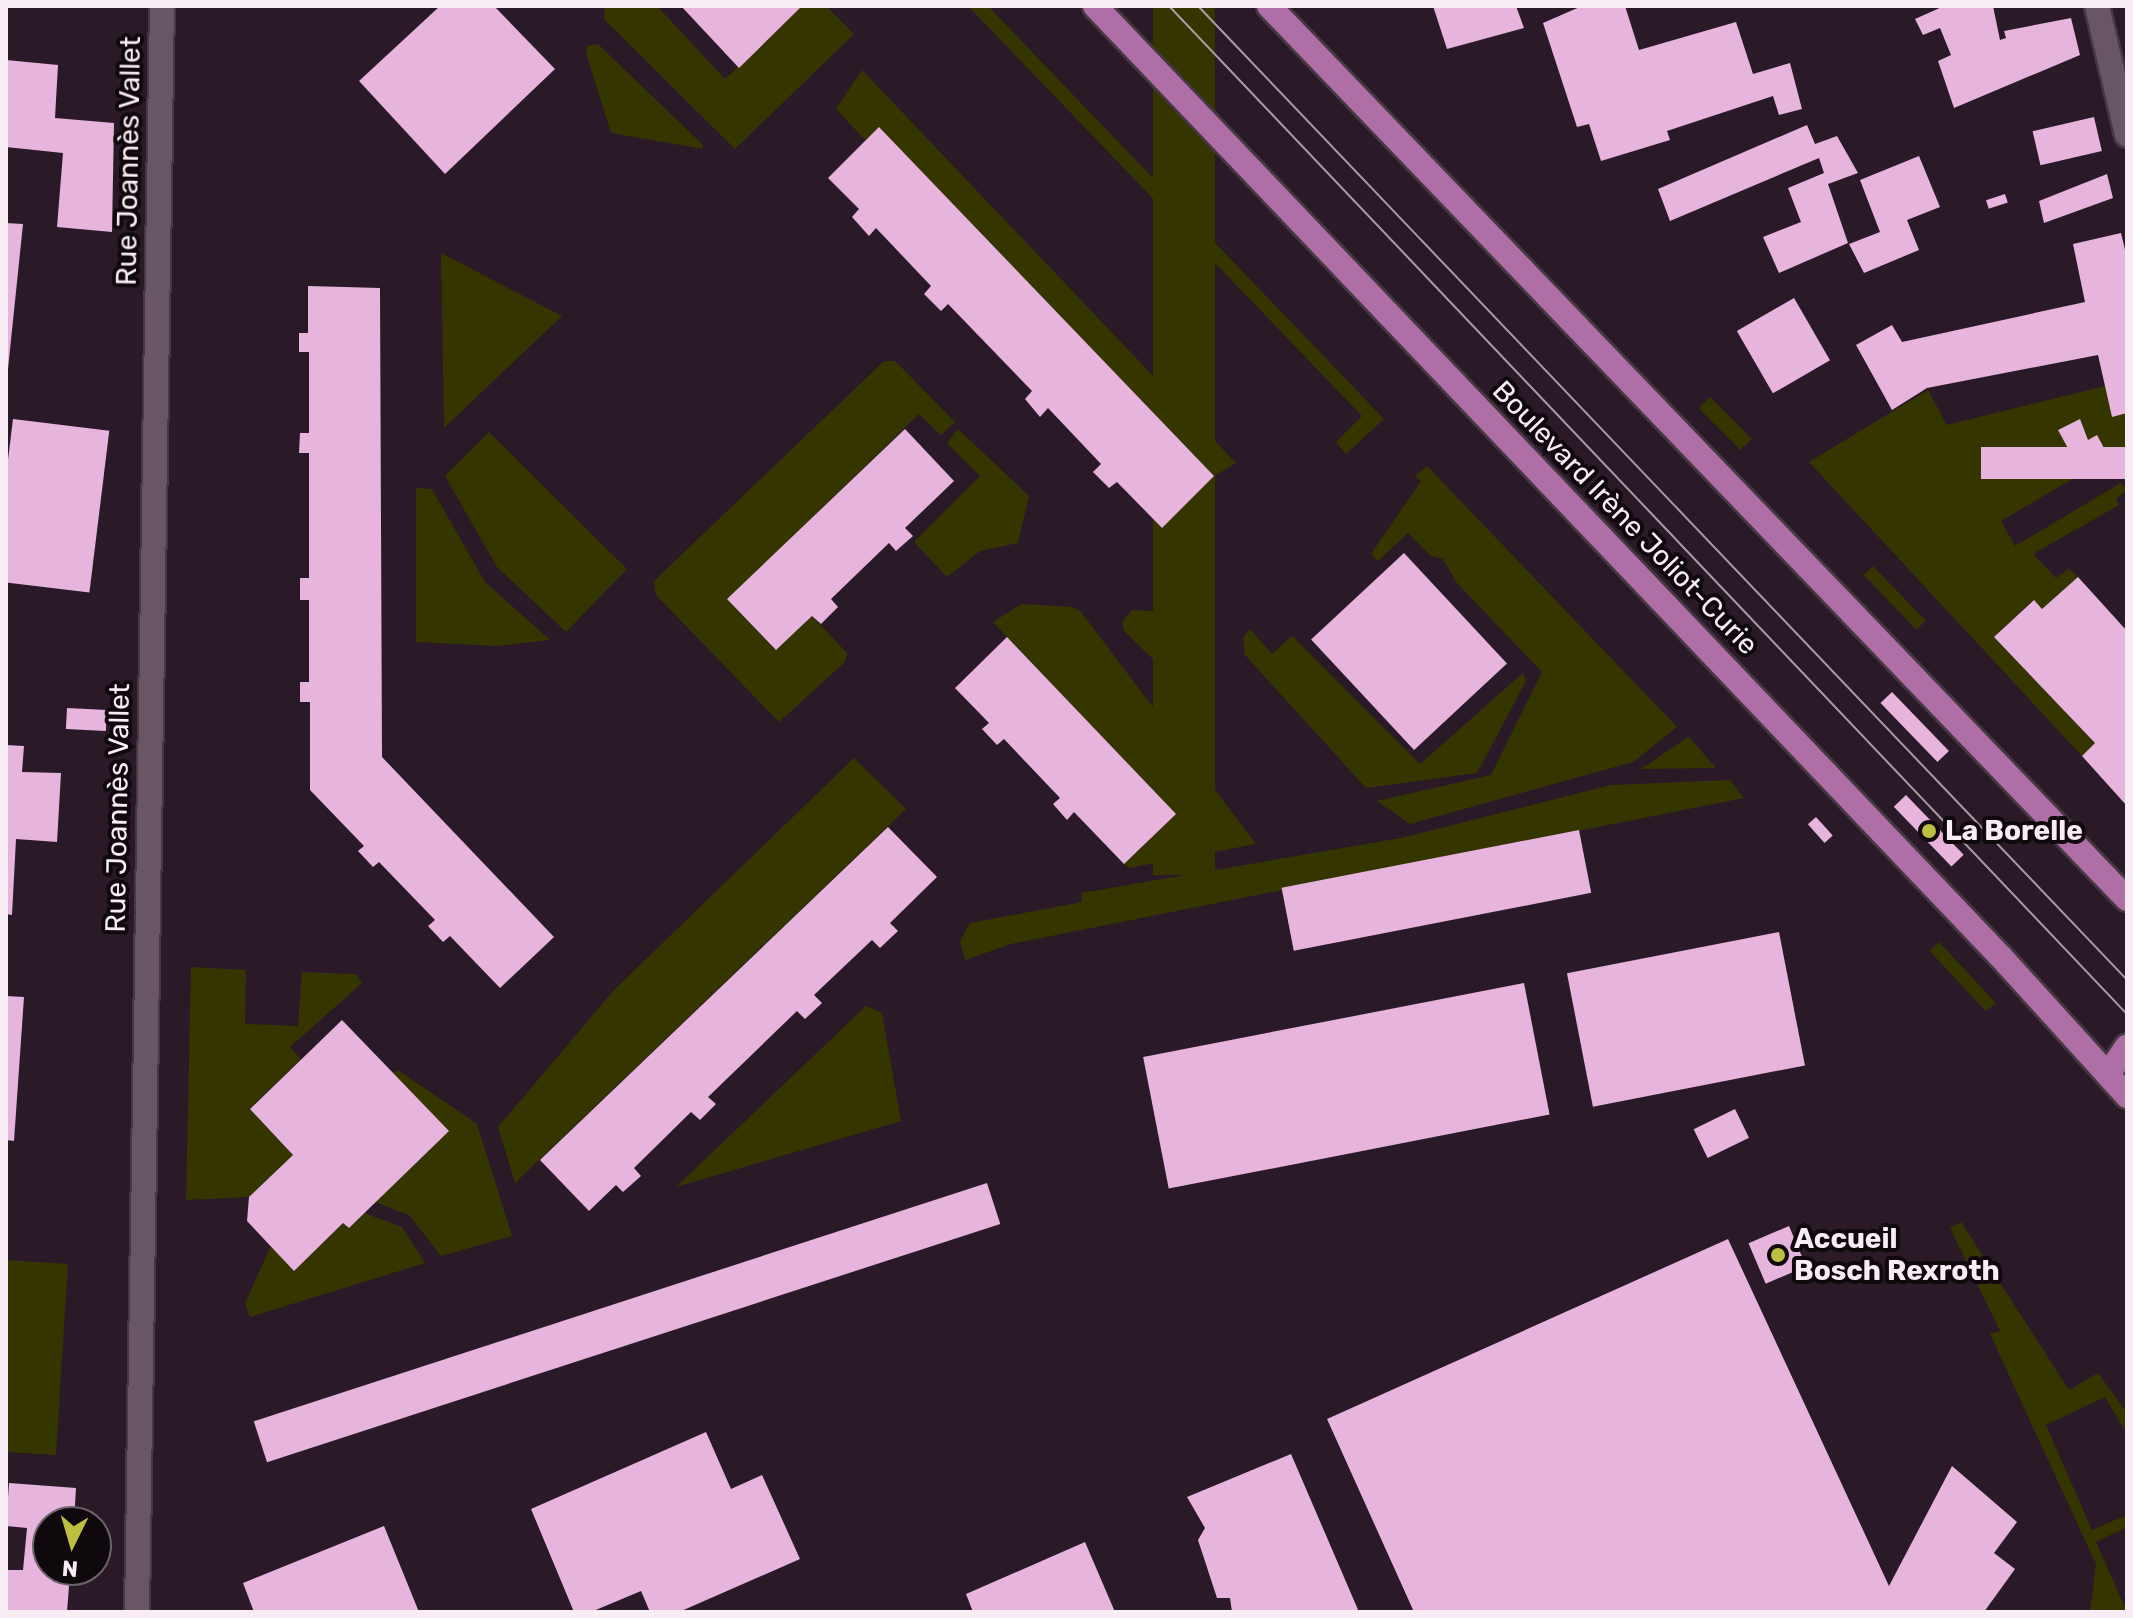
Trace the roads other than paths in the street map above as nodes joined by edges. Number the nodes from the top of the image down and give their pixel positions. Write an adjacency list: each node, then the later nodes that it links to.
1 (162, 6): 10 (street, Rue Joannès Vallet)
2 (1095, 6): 8 (main road, Boulevard Irène Joliot-Curie)
3 (2097, 6): 5 (street)
4 (1272, 7): 6 (main road)
5 (2127, 135)
6 (2127, 899)
7 (2127, 1046): 8 (main road)
8 (2109, 1073): 9 (main road, Boulevard Irène Joliot-Curie)
9 (2127, 1096)
10 (137, 1612)

